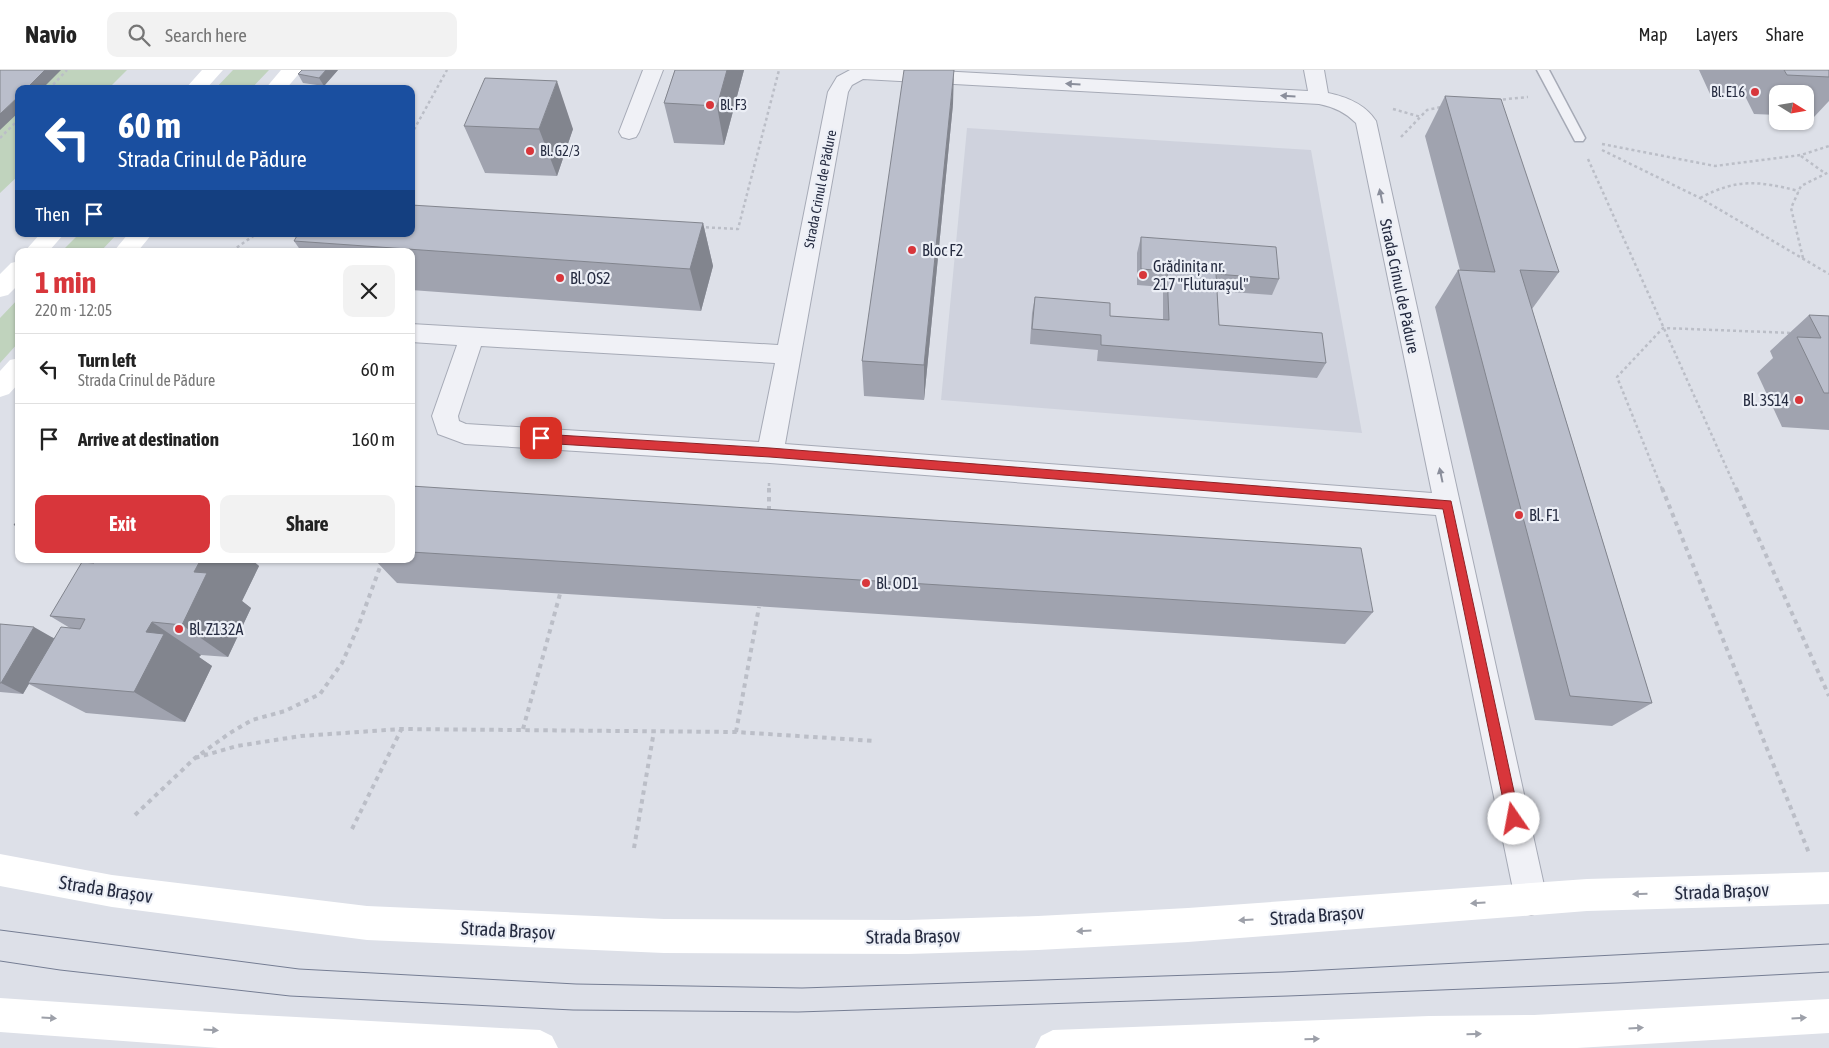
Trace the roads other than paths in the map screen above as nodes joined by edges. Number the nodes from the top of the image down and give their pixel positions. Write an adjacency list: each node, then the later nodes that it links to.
1 (213, 70): 8 (main road)
2 (292, 70): 9 (main road)
3 (653, 70): 11 (street)
4 (1314, 70): 10 (street)
5 (1543, 70): 12 (lane)
6 (900, 72): 7 (street, Strada Crinul de Pădure, one-way to 6); 21 (street, Strada Crinul de Pădure)
7 (1107, 78): 10 (street, Strada Crinul de Pădure, one-way to 7)
8 (198, 85)
9 (279, 85)
10 (1318, 98): 25 (street, Strada Crinul de Pădure, one-way to 10)
11 (629, 132)
12 (1579, 138)
13 (50, 237): 15 (main road)
14 (138, 237): 16 (main road)
15 (39, 248)
16 (128, 248)
17 (15, 273): 18 (main road)
18 (0, 289)
19 (415, 333): 20 (street)
20 (472, 336): 21 (street); 24 (street)
21 (788, 354): 24 (street, Strada Crinul de Pădure)
22 (15, 370): 23 (main road)
23 (0, 387)
24 (770, 453): 25 (street)
25 (1447, 505): 28 (street, Strada Crinul de Pădure)
26 (0, 870): 28 (main road, Strada Brașov, one-way to 26)
27 (1826, 888): 28 (main road, Strada Brașov, one-way to 28)
28 (1531, 899)
29 (0, 1015): 31 (main road, one-way to 31)
30 (1829, 1016): 32 (main road, one-way to 30)
31 (540, 1048)
32 (1053, 1048)

